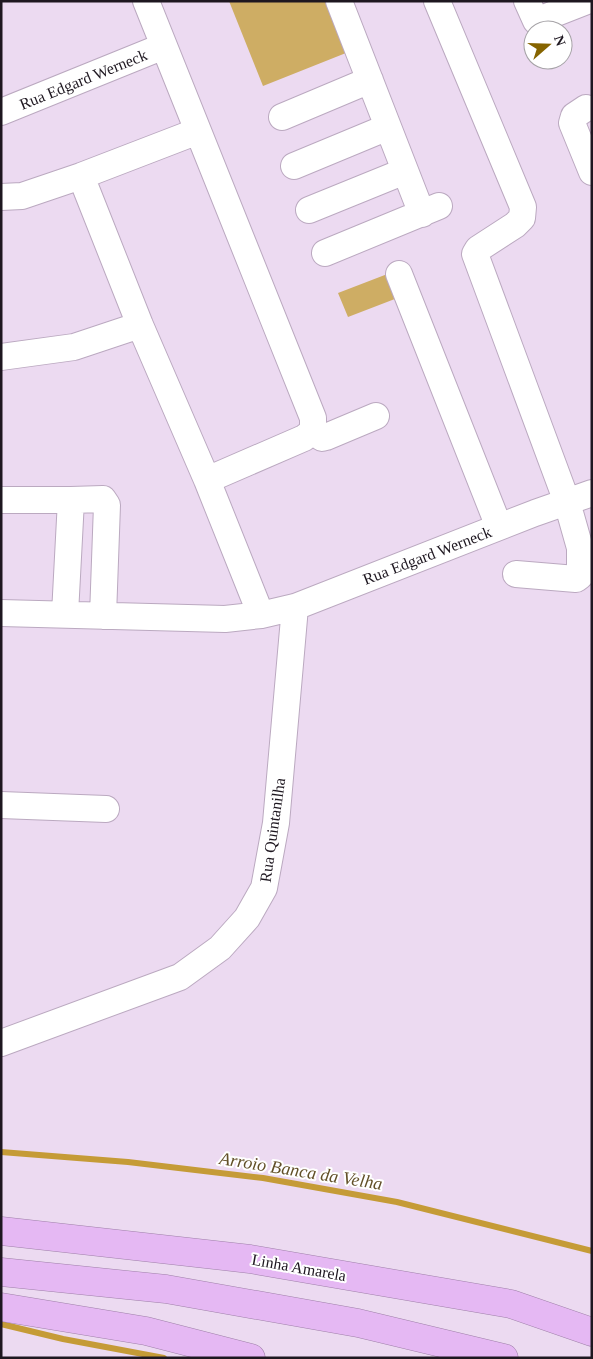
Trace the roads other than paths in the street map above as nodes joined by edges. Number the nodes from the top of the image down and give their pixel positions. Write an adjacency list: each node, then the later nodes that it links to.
1 (146, 1): 6 (street, Rua Edgard Werneck)
2 (339, 1): 7 (street)
3 (437, 1): 29 (street)
4 (527, 1): 5 (street)
5 (587, 1)
6 (164, 46): 9 (street, Rua Edgard Werneck); 12 (street, Rua Edgard Werneck)
7 (370, 80): 10 (street); 11 (street)
8 (586, 108): 15 (street)
9 (1, 112)
10 (282, 117)
11 (388, 127): 13 (street); 14 (street)
12 (198, 131): 16 (street); 24 (street, Rua Edgard Werneck)
13 (294, 166)
14 (405, 171): 18 (street); 19 (street)
15 (592, 172)
16 (81, 176): 17 (street); 21 (street)
17 (1, 197)
18 (309, 210)
19 (325, 254)
20 (398, 274): 30 (street)
21 (140, 325): 22 (street); 25 (street)
22 (1, 357)
23 (376, 416): 24 (street)
24 (313, 431): 25 (street)
25 (207, 480): 35 (street)
26 (592, 493): 29 (street, Rua Edgard Werneck)
27 (1, 500): 28 (street)
28 (71, 500): 34 (street); 36 (street)
29 (567, 502): 30 (street, Rua Edgard Werneck); 31 (street)
30 (500, 527): 32 (street, Rua Edgard Werneck)
31 (516, 574)
32 (295, 607): 35 (street, Rua Edgard Werneck); 39 (street, Rua Quintanilha)
33 (1, 613): 34 (street, Rua Edgard Werneck)
34 (64, 614): 36 (street, Rua Edgard Werneck)
35 (261, 615): 36 (street, Rua Edgard Werneck)
36 (103, 616)
37 (1, 805): 38 (street)
38 (106, 809)
39 (1, 1043)
40 (1, 1232): 42 (highway, Linha Amarela)
41 (1, 1272): 47 (highway)
42 (511, 1304): 44 (highway); 45 (highway, Linha Amarela)
43 (1, 1307): 46 (highway)
44 (592, 1315)
45 (592, 1332)
46 (251, 1358)
47 (504, 1358)

